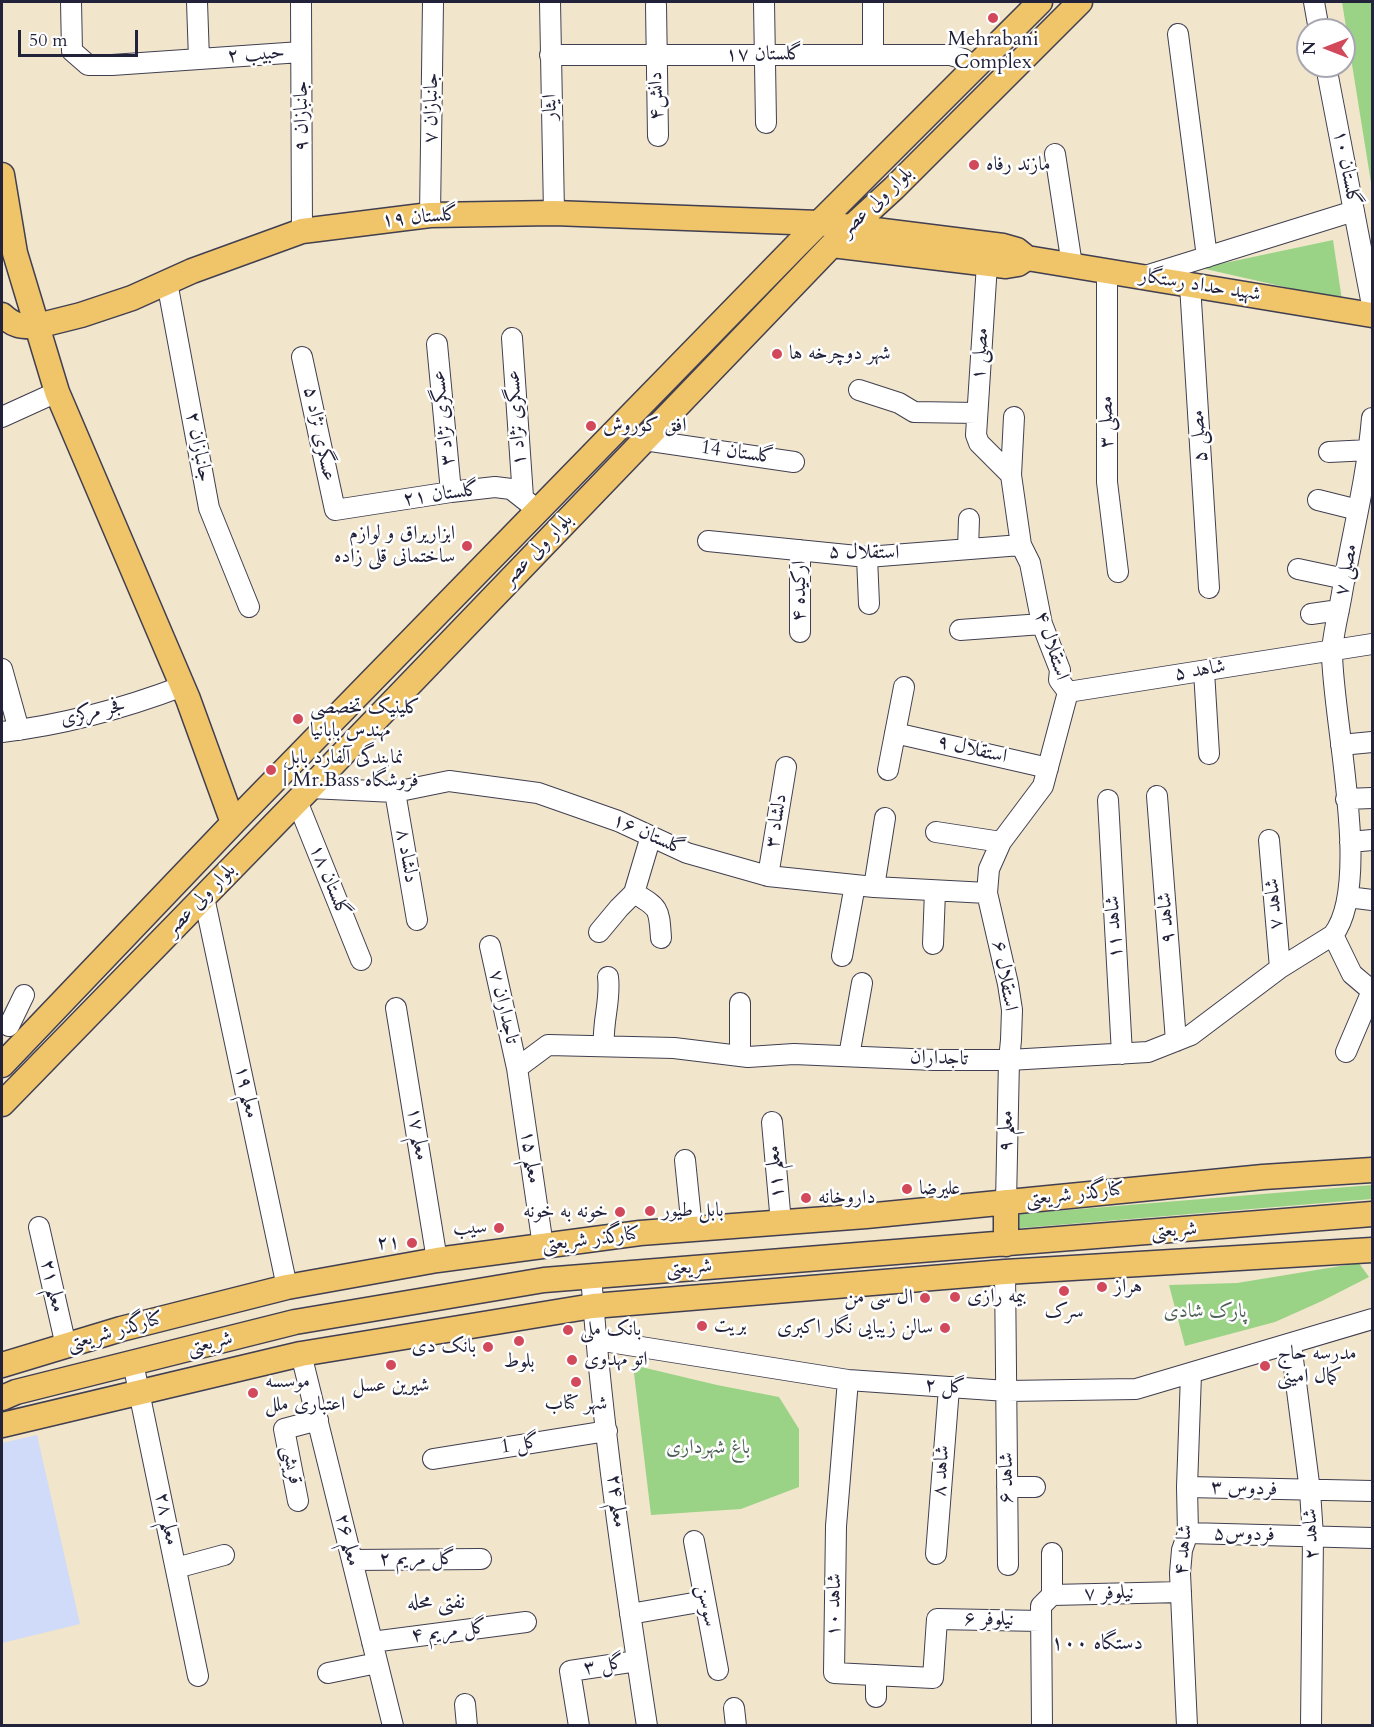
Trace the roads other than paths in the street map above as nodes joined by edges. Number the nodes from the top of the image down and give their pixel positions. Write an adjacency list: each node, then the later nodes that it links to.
1 (71, 2): 19 (street, حبیب ۲)
2 (197, 2): 19 (street)
3 (301, 2): 14 (street, جانبازان ۹)
4 (433, 2): 28 (street, جانبازان ۷)
5 (550, 2): 16 (street, ایثار)
6 (764, 2): 17 (street)
7 (873, 2): 15 (street)
8 (1040, 2): 20 (main road, بلوار ولی عصر)
9 (1080, 2): 30 (main road, بلوار ولی عصر)
10 (1314, 2): 12 (street)
11 (656, 5): 18 (street, دانش۴)
12 (1317, 18)
13 (1178, 34): 34 (street)
14 (301, 52): 19 (street, حبیب ۲); 31 (street, جانبازان ۹)
15 (873, 54): 17 (street, گلستان ۱۷); 20 (street, گلستان ۱۷)
16 (550, 55): 18 (street, گلستان ۱۷); 27 (street, ایثار)
17 (765, 55): 18 (street, گلستان ۱۷); 22 (street)
18 (656, 56): 23 (street, دانش۴)
19 (199, 59)
20 (973, 70): 29 (main road, بلوار ولی عصر)
21 (1328, 78): 26 (street, گلستان ۱۰)
22 (766, 123)
23 (658, 136)
24 (1055, 154): 37 (street)
25 (2, 175): 32 (main road)
26 (1354, 212): 34 (street); 42 (street, گلستان ۱۰)
27 (554, 213): 28 (main road, گلستان ۱۹); 29 (main road, گلستان ۱۹)
28 (430, 215): 31 (main road, گلستان ۱۹)
29 (827, 215): 30 (main road); 33 (main road); 62 (main road, بلوار ولی عصر)
30 (849, 228): 33 (main road, بلوار ولی عصر); 35 (main road, شهید حداد رستگار)
31 (302, 231): 40 (main road, گلستان ۱۹)
32 (6, 233): 45 (main road)
33 (832, 244): 36 (main road, شهید حداد رستگار); 55 (main road, بلوار ولی عصر)
34 (1207, 257): 39 (street)
35 (1027, 258): 36 (main road, شهید حداد رستگار); 37 (main road, شهید حداد رستگار)
36 (987, 264): 51 (street, مصلی ۱)
37 (1072, 265): 38 (main road, شهید حداد رستگار)
38 (1107, 271): 39 (main road, شهید حداد رستگار); 72 (street, مصلی ۳)
39 (1142, 277): 41 (main road, شهید حداد رستگار)
40 (167, 282): 45 (main road, گلستان ۱۹); 76 (street, جانبازان ۲)
41 (1190, 285): 44 (main road, شهید حداد رستگار); 74 (street, مصلی ۵)
42 (1372, 305)
43 (2, 315): 45 (main road)
44 (1372, 315)
45 (37, 326): 50 (main road)
46 (512, 339): 62 (street, عسگری نژاد ۱)
47 (437, 344): 60 (street, عسگری نژاد ۳)
48 (302, 357): 63 (street, عسگری نژاد ۵)
49 (859, 390): 51 (street)
50 (57, 392): 52 (street); 86 (main road)
51 (977, 413): 59 (street, مصلی ۱)
52 (2, 417)
53 (1014, 417): 59 (street, استقلال ۴)
54 (1372, 418): 56 (street, مصلی ۷)
55 (644, 440): 58 (street, گلستان 14); 98 (main road, بلوار ولی عصر)
56 (1370, 450): 57 (street); 64 (street, مصلی ۷)
57 (1329, 452)
58 (794, 462)
59 (1011, 475): 67 (street, استقلال ۴)
60 (451, 492): 62 (street, گلستان ۲۱); 63 (street, گلستان ۲۱)
61 (1318, 500): 64 (street)
62 (531, 504): 104 (main road, بلوار ولی عصر)
63 (335, 510)
64 (1358, 510): 73 (street, مصلی ۷)
65 (969, 519): 68 (street)
66 (708, 541): 69 (street, استقلال ۵)
67 (1021, 545): 68 (street, استقلال ۵); 79 (street, استقلال ۴)
68 (968, 549): 70 (street, استقلال ۵)
69 (800, 550): 70 (street, استقلال ۵); 81 (street, ارکیده ۴)
70 (867, 556): 75 (street)
71 (1299, 569): 73 (street)
72 (1118, 572)
73 (1345, 579): 77 (street, مصلی ۷)
74 (1209, 588)
75 (869, 604)
76 (249, 607)
77 (1339, 610): 78 (street); 83 (street, مصلی ۷)
78 (1311, 614)
79 (1042, 624): 80 (street); 88 (street, استقلال ۴)
80 (960, 630)
81 (800, 632)
82 (1372, 644): 83 (street, شاهد ۵)
83 (1332, 651): 85 (street, شاهد ۵); 92 (street, مصلی ۷)
84 (2, 669): 89 (street)
85 (1204, 671): 88 (street, شاهد ۵); 93 (street)
86 (183, 686): 89 (street, فجر مرکزی); 104 (main road)
87 (904, 687): 90 (street)
88 (1068, 692): 95 (street, استقلال ۴)
89 (10, 731)
90 (896, 733): 95 (street, استقلال ۹); 96 (street)
91 (1372, 742): 92 (street)
92 (1341, 745): 101 (street, مصلی ۷)
93 (1209, 754)
94 (786, 766): 111 (street, دلشاد ۳)
95 (1048, 768): 109 (street, استقلال ۴)
96 (888, 770)
97 (395, 792): 98 (street, گلستان ۱۶); 106 (street, گلستان ۱۶); 119 (street, دلشاد ۸)
98 (304, 794): 116 (main road, بلوار ولی عصر); 126 (street, گلستان ۱۸)
99 (1157, 796): 135 (street, شاهد ۹)
100 (1372, 798): 101 (street)
101 (1346, 799): 110 (street, مصلی ۷)
102 (1108, 800): 138 (street, شاهد ۱۱)
103 (885, 818): 112 (street)
104 (233, 823): 134 (main road, بلوار ولی عصر)
105 (936, 832): 109 (street)
106 (651, 836): 111 (street, گلستان ۱۶); 114 (street)
107 (1269, 840): 127 (street, شاهد ۷)
108 (1372, 840): 110 (street)
109 (1001, 842): 115 (street, استقلال ۴)
110 (1350, 842): 117 (street, مصلی ۷)
111 (768, 876): 112 (street, گلستان ۱۶)
112 (864, 886): 113 (street, گلستان ۱۶); 125 (street)
113 (935, 891): 115 (street, گلستان ۱۶); 123 (street)
114 (634, 893): 120 (street); 122 (street)
115 (987, 893): 141 (street, استقلال ۶)
116 (204, 897): 144 (main road, بلوار ولی عصر); 159 (street, معلم ۱۹)
117 (1348, 897): 118 (street); 121 (street, مصلی ۷)
118 (1372, 900)
119 (417, 920)
120 (599, 932)
121 (1333, 935): 127 (street, تاجداران); 130 (street)
122 (661, 938)
123 (933, 944)
124 (490, 946): 143 (street, تاجداران ۷)
125 (842, 956)
126 (361, 960)
127 (1280, 968): 135 (street, تاجداران)
128 (608, 977): 136 (street)
129 (862, 983): 140 (street)
130 (1372, 991): 137 (street)
131 (24, 995): 134 (street)
132 (740, 1003): 139 (street)
133 (396, 1008): 156 (street, معلم ۱۷)
134 (12, 1031): 142 (main road, بلوار ولی عصر)
135 (1176, 1041): 138 (street, تاجداران)
136 (604, 1046): 139 (street, تاجداران); 143 (street, تاجداران)
137 (1346, 1052)
138 (1122, 1054): 141 (street, تاجداران)
139 (740, 1056): 140 (street, تاجداران)
140 (849, 1056): 141 (street, تاجداران)
141 (1008, 1060): 148 (street, معلم ۹)
142 (2, 1065)
143 (517, 1068): 154 (street, معلم ۱۵)
144 (2, 1104)
145 (772, 1122): 150 (street, معلم ۱۱)
146 (686, 1160): 152 (street)
147 (1372, 1170): 148 (main road, کنارگذر شریعتی)
148 (1006, 1202): 150 (main road, کنارگذر شریعتی); 153 (main road)
149 (1372, 1214): 153 (main road, شریعتی)
150 (781, 1223): 152 (main road, کنارگذر شریعتی)
151 (39, 1227): 164 (street, معلم ۲۱)
152 (692, 1229): 154 (main road, کنارگذر شریعتی)
153 (1006, 1244): 158 (main road, شریعتی)
154 (543, 1246): 156 (main road, کنارگذر شریعتی)
155 (1372, 1250): 157 (main road)
156 (437, 1260): 159 (main road, کنارگذر شریعتی)
157 (1005, 1272): 160 (main road); 171 (street, شاهد ۶)
158 (591, 1275): 160 (street, معلم ۲۴); 166 (main road, شریعتی)
159 (287, 1287): 164 (main road, کنارگذر شریعتی)
160 (593, 1306): 162 (street, معلم ۲۴); 165 (main road)
161 (1372, 1319): 163 (street, گل ۲)
162 (597, 1340): 169 (street, گل ۲); 176 (street, معلم ۲۴)
163 (1290, 1344): 168 (street, گل ۲); 181 (street, شاهد ۲)
164 (66, 1346): 167 (main road, کنارگذر شریعتی)
165 (301, 1354): 172 (main road); 174 (street, معلم ۲۶)
166 (134, 1363): 172 (street, معلم ۲۸); 173 (main road, شریعتی)
167 (2, 1365)
168 (1191, 1374): 171 (street, گل ۲); 180 (street, شاهد ۴)
169 (848, 1380): 170 (street, گل ۲); 206 (street, شاهد ۱۰)
170 (949, 1388): 171 (street, گل ۲); 189 (street, شاهد ۸)
171 (1007, 1390): 178 (street, شاهد ۶)
172 (140, 1393): 175 (main road); 194 (street, معلم ۲۸)
173 (6, 1394)
174 (318, 1420): 183 (street, قریشی); 192 (street, معلم ۲۶)
175 (2, 1425)
176 (607, 1431): 177 (street, گل 1); 198 (street, معلم ۲۴)
177 (433, 1459)
178 (1007, 1487): 179 (street); 193 (street, شاهد ۶)
179 (1035, 1487)
180 (1187, 1487): 181 (street, فردوس ۳); 184 (street, شاهد ۴)
181 (1310, 1491): 182 (street, فردوس ۳); 185 (street, شاهد ۲)
182 (1372, 1491)
183 (298, 1501)
184 (1188, 1533): 185 (street, فردوس۵); 195 (street, شاهد ۴)
185 (1313, 1536): 186 (street, فردوس۵); 216 (street, شاهد ۲)
186 (1372, 1538)
187 (694, 1541): 196 (street, سوسن)
188 (1053, 1553): 197 (street)
189 (936, 1554)
190 (224, 1555): 194 (street)
191 (481, 1559): 192 (street, گل مریم ۲)
192 (352, 1560): 201 (street, معلم ۲۶)
193 (1008, 1565)
194 (176, 1568): 207 (street, معلم ۲۸)
195 (1181, 1592): 197 (street, نیلوفر ۷); 215 (street, شاهد ۴)
196 (705, 1601): 198 (street); 204 (street, سوسن)
197 (1045, 1607): 199 (street, نیلوفر ۶); 214 (street)
198 (630, 1614): 202 (street, معلم ۲۴)
199 (937, 1619): 206 (street, شاهد ۱۰)
200 (526, 1622): 201 (street, گل مریم ۴)
201 (372, 1642): 203 (street, معلم ۲۶)
202 (638, 1661): 212 (street, گل ۳); 213 (street, معلم ۲۴)
203 (377, 1663): 205 (street); 210 (street, معلم ۲۶)
204 (718, 1670)
205 (328, 1673)
206 (876, 1675): 208 (street)
207 (198, 1676)
208 (876, 1697)
209 (465, 1704): 211 (street)
210 (393, 1725)
211 (467, 1725)
212 (579, 1725)
213 (647, 1725)
214 (1042, 1725)
215 (1187, 1725)
216 (1311, 1725)

